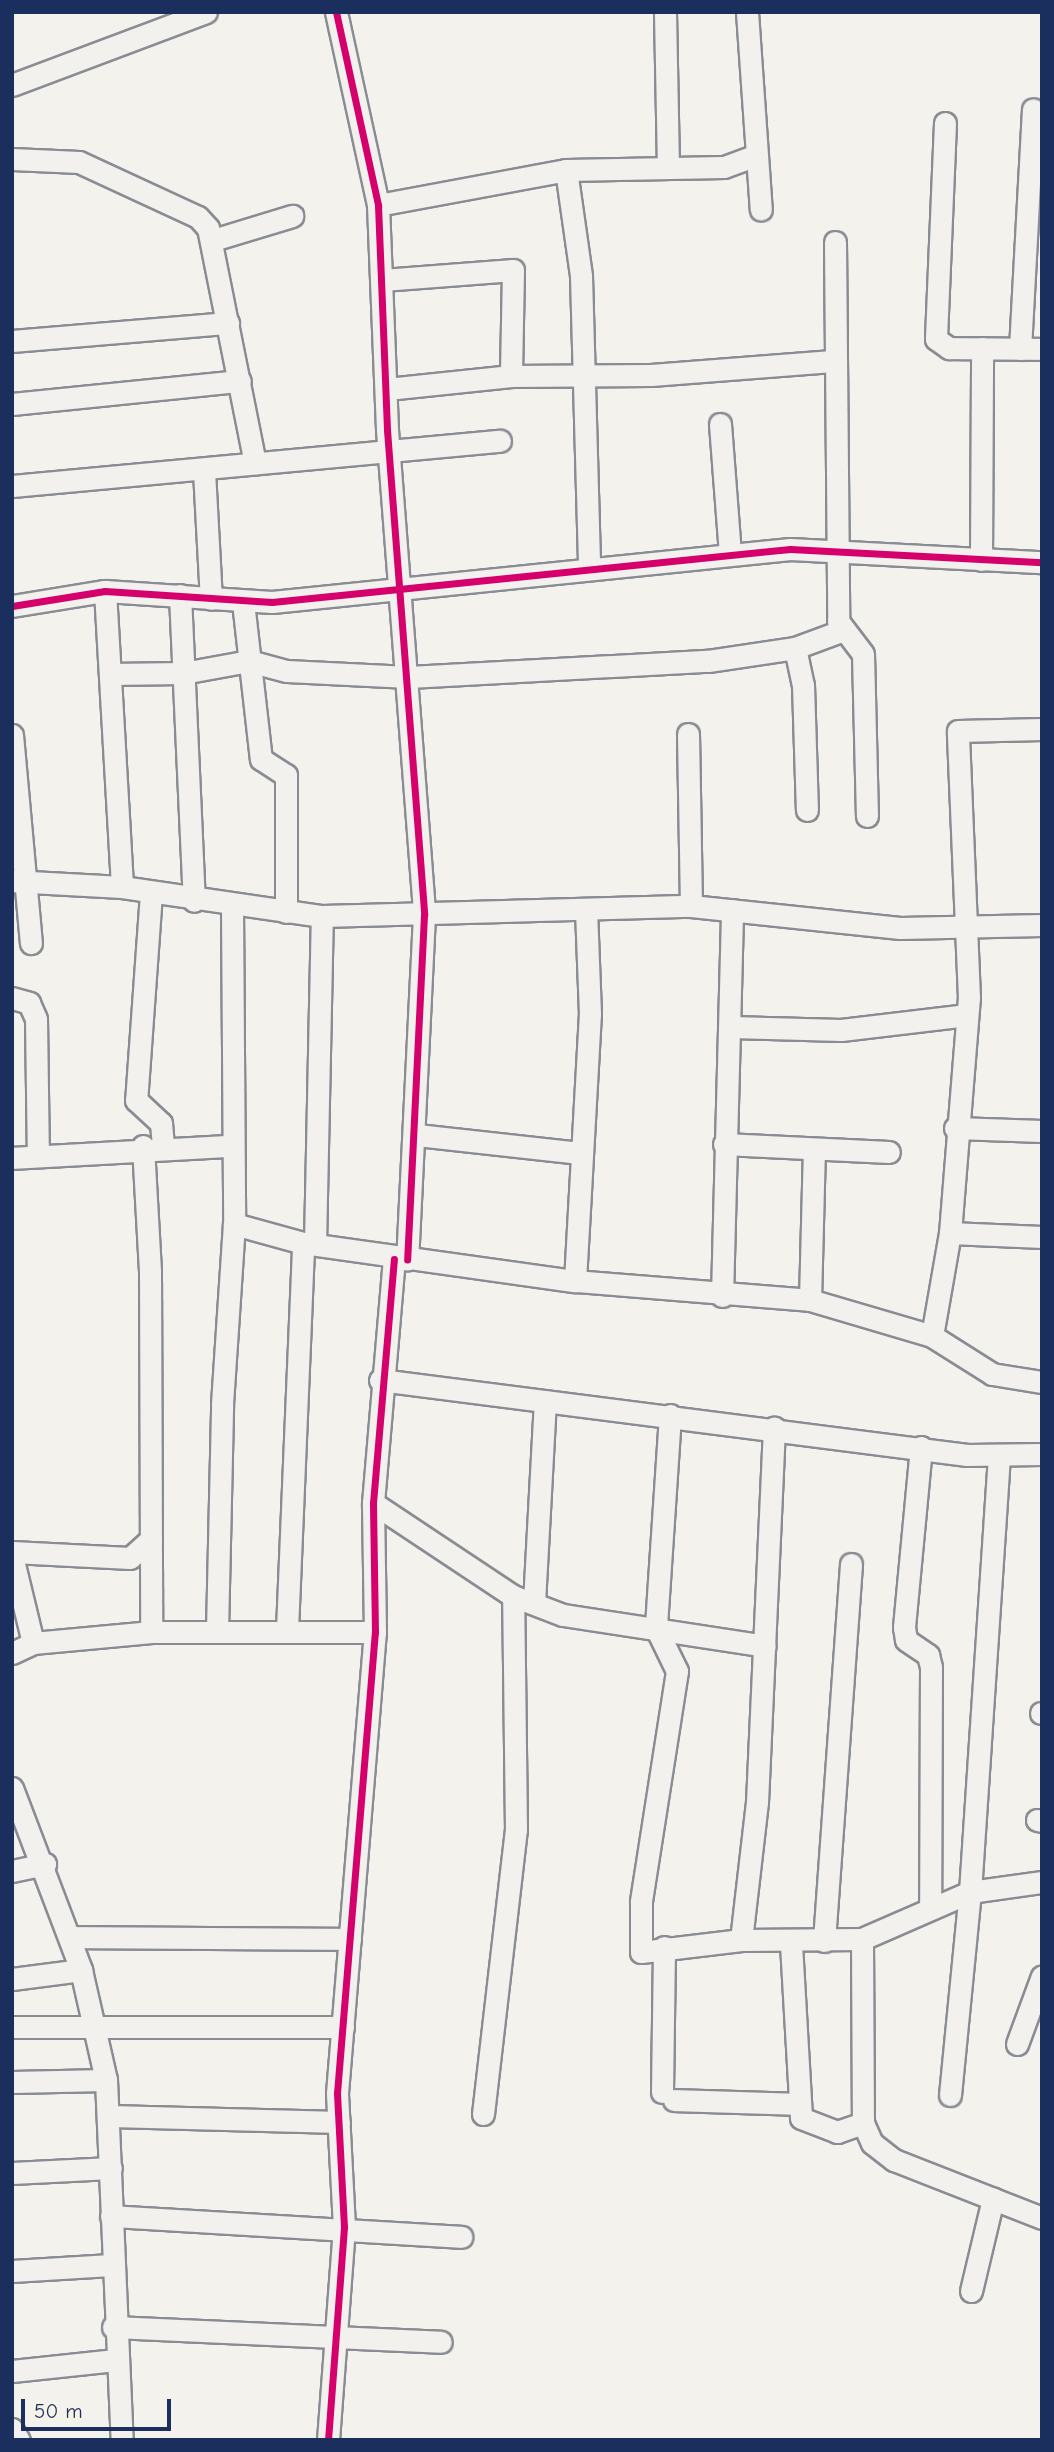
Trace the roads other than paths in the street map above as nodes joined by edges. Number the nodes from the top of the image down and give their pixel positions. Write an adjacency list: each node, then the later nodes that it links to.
1 (336, 12): 12 (street)
2 (665, 12): 10 (street)
3 (747, 12): 8 (street)
4 (193, 14): 5 (street)
5 (12, 85)
6 (1033, 109): 21 (street)
7 (945, 123): 20 (street)
8 (755, 156): 10 (street); 13 (street)
9 (12, 159): 15 (street)
10 (668, 166): 11 (street)
11 (566, 170): 12 (street); 25 (street)
12 (378, 205): 17 (street)
13 (761, 209)
14 (292, 216): 15 (street)
15 (213, 240): 18 (street)
16 (835, 242): 23 (street)
17 (383, 280): 24 (street); 27 (street)
18 (228, 323): 19 (street); 26 (street)
19 (12, 341)
20 (982, 348): 21 (street); 37 (street)
21 (1020, 349): 22 (street)
22 (1042, 349)
23 (835, 361): 25 (street); 35 (street)
24 (511, 376): 25 (street); 27 (street)
25 (584, 377): 39 (street)
26 (240, 381): 28 (street); 32 (street)
27 (387, 388): 31 (street)
28 (12, 404)
29 (720, 424): 36 (street)
30 (500, 441): 31 (street)
31 (390, 450): 32 (street); 41 (street)
32 (254, 463): 33 (street)
33 (204, 471): 34 (street); 43 (street)
34 (12, 486)
35 (836, 549): 36 (street); 37 (street); 46 (street)
36 (730, 553): 39 (street)
37 (981, 560): 38 (street)
38 (1042, 562)
39 (589, 568): 41 (street)
40 (106, 591): 42 (street); 45 (street); 50 (street)
41 (403, 591): 44 (street); 51 (street)
42 (180, 595): 43 (street); 49 (street)
43 (211, 599): 44 (street)
44 (243, 602): 48 (street)
45 (12, 606)
46 (841, 631): 47 (street); 56 (street)
47 (795, 648): 51 (street); 55 (street)
48 (248, 661): 49 (street); 51 (street); 65 (street)
49 (183, 673): 50 (street); 60 (street)
50 (110, 674): 58 (street)
51 (409, 677): 66 (street)
52 (1042, 729): 69 (street)
53 (688, 734): 62 (street)
54 (12, 735): 57 (street)
55 (807, 810)
56 (867, 816)
57 (20, 882): 58 (street); 70 (street)
58 (122, 887): 59 (street)
59 (151, 893): 60 (street); 78 (street)
60 (194, 901): 61 (street)
61 (232, 906): 65 (street); 79 (street)
62 (691, 906): 63 (street); 64 (street)
63 (586, 909): 66 (street); 82 (street)
64 (732, 910): 69 (street); 73 (street)
65 (286, 912): 67 (street)
66 (424, 915): 67 (street); 76 (street)
67 (322, 916): 88 (street)
68 (1042, 925): 69 (street)
69 (965, 926): 72 (street)
70 (31, 943)
71 (12, 998): 83 (street)
72 (967, 1015): 73 (street); 74 (street)
73 (731, 1027): 77 (street)
74 (955, 1128): 75 (street); 86 (street)
75 (1042, 1130)
76 (417, 1135): 82 (street); 89 (street)
77 (724, 1144): 80 (street); 91 (street)
78 (153, 1146): 79 (street); 83 (street); 103 (street)
79 (230, 1146): 85 (street)
80 (814, 1151): 81 (street); 92 (street)
81 (889, 1152)
82 (580, 1153): 90 (street)
83 (38, 1156): 84 (street)
84 (12, 1158)
85 (234, 1224): 88 (street); 110 (street)
86 (950, 1233): 87 (street); 93 (street)
87 (1042, 1237)
88 (309, 1243): 89 (street); 109 (street)
89 (401, 1259): 90 (street); 94 (street)
90 (575, 1281): 91 (street)
91 (722, 1296): 92 (street)
92 (810, 1300): 93 (street)
93 (932, 1336): 95 (street)
94 (380, 1380): 96 (street); 102 (street)
95 (1042, 1382)
96 (545, 1401): 97 (street); 107 (street)
97 (670, 1415): 98 (street); 108 (street)
98 (774, 1427): 99 (street); 114 (street)
99 (921, 1447): 101 (street); 121 (street)
100 (1042, 1454): 101 (street)
101 (999, 1458): 120 (street)
102 (373, 1503): 106 (street); 112 (street)
103 (151, 1539): 104 (street); 111 (street)
104 (12, 1554): 113 (street)
105 (851, 1564): 126 (street)
106 (513, 1596): 107 (street); 140 (street)
107 (534, 1603): 108 (street)
108 (656, 1628): 114 (street); 128 (street)
109 (287, 1630): 110 (street); 112 (street)
110 (217, 1631): 111 (street)
111 (151, 1632): 113 (street)
112 (375, 1632): 123 (street)
113 (33, 1643): 115 (street)
114 (765, 1646): 125 (street)
115 (12, 1653)
116 (12, 1788): 117 (street)
117 (45, 1864): 118 (street); 122 (street)
118 (12, 1871)
119 (1039, 1887): 120 (street)
120 (970, 1892): 121 (street); 138 (street)
121 (930, 1909): 124 (street)
122 (70, 1937): 123 (street); 129 (street)
123 (351, 1939): 134 (street)
124 (862, 1939): 126 (street); 143 (street)
125 (741, 1940): 127 (street); 128 (street)
126 (824, 1941): 127 (street)
127 (791, 1944): 139 (street)
128 (664, 1947): 139 (street)
129 (81, 1970): 131 (street); 132 (street)
130 (1042, 1976): 135 (street)
131 (12, 1979)
132 (95, 2023): 133 (street); 134 (street); 136 (street)
133 (12, 2027)
134 (343, 2027): 142 (street)
135 (1017, 2044)
136 (106, 2080): 137 (street); 141 (street)
137 (12, 2082)
138 (950, 2095)
139 (800, 2104): 143 (street)
140 (483, 2114)
141 (111, 2116): 142 (street); 144 (street)
142 (339, 2122): 149 (street)
143 (863, 2123): 146 (street)
144 (111, 2168): 145 (street); 147 (street)
145 (12, 2173)
146 (993, 2199): 148 (street); 153 (street)
147 (111, 2216): 149 (street); 151 (street)
148 (1042, 2218)
149 (344, 2227): 150 (street); 155 (street)
150 (461, 2237)
151 (111, 2265): 152 (street); 154 (street)
152 (12, 2271)
153 (971, 2291)
154 (113, 2327): 155 (street); 157 (street)
155 (339, 2334): 156 (street); 163 (street)
156 (441, 2342)
157 (115, 2360): 158 (street); 161 (street)
158 (12, 2371)
159 (12, 2429): 160 (street)
160 (19, 2440)
161 (122, 2440): 162 (street)
162 (144, 2440)
163 (328, 2440)

